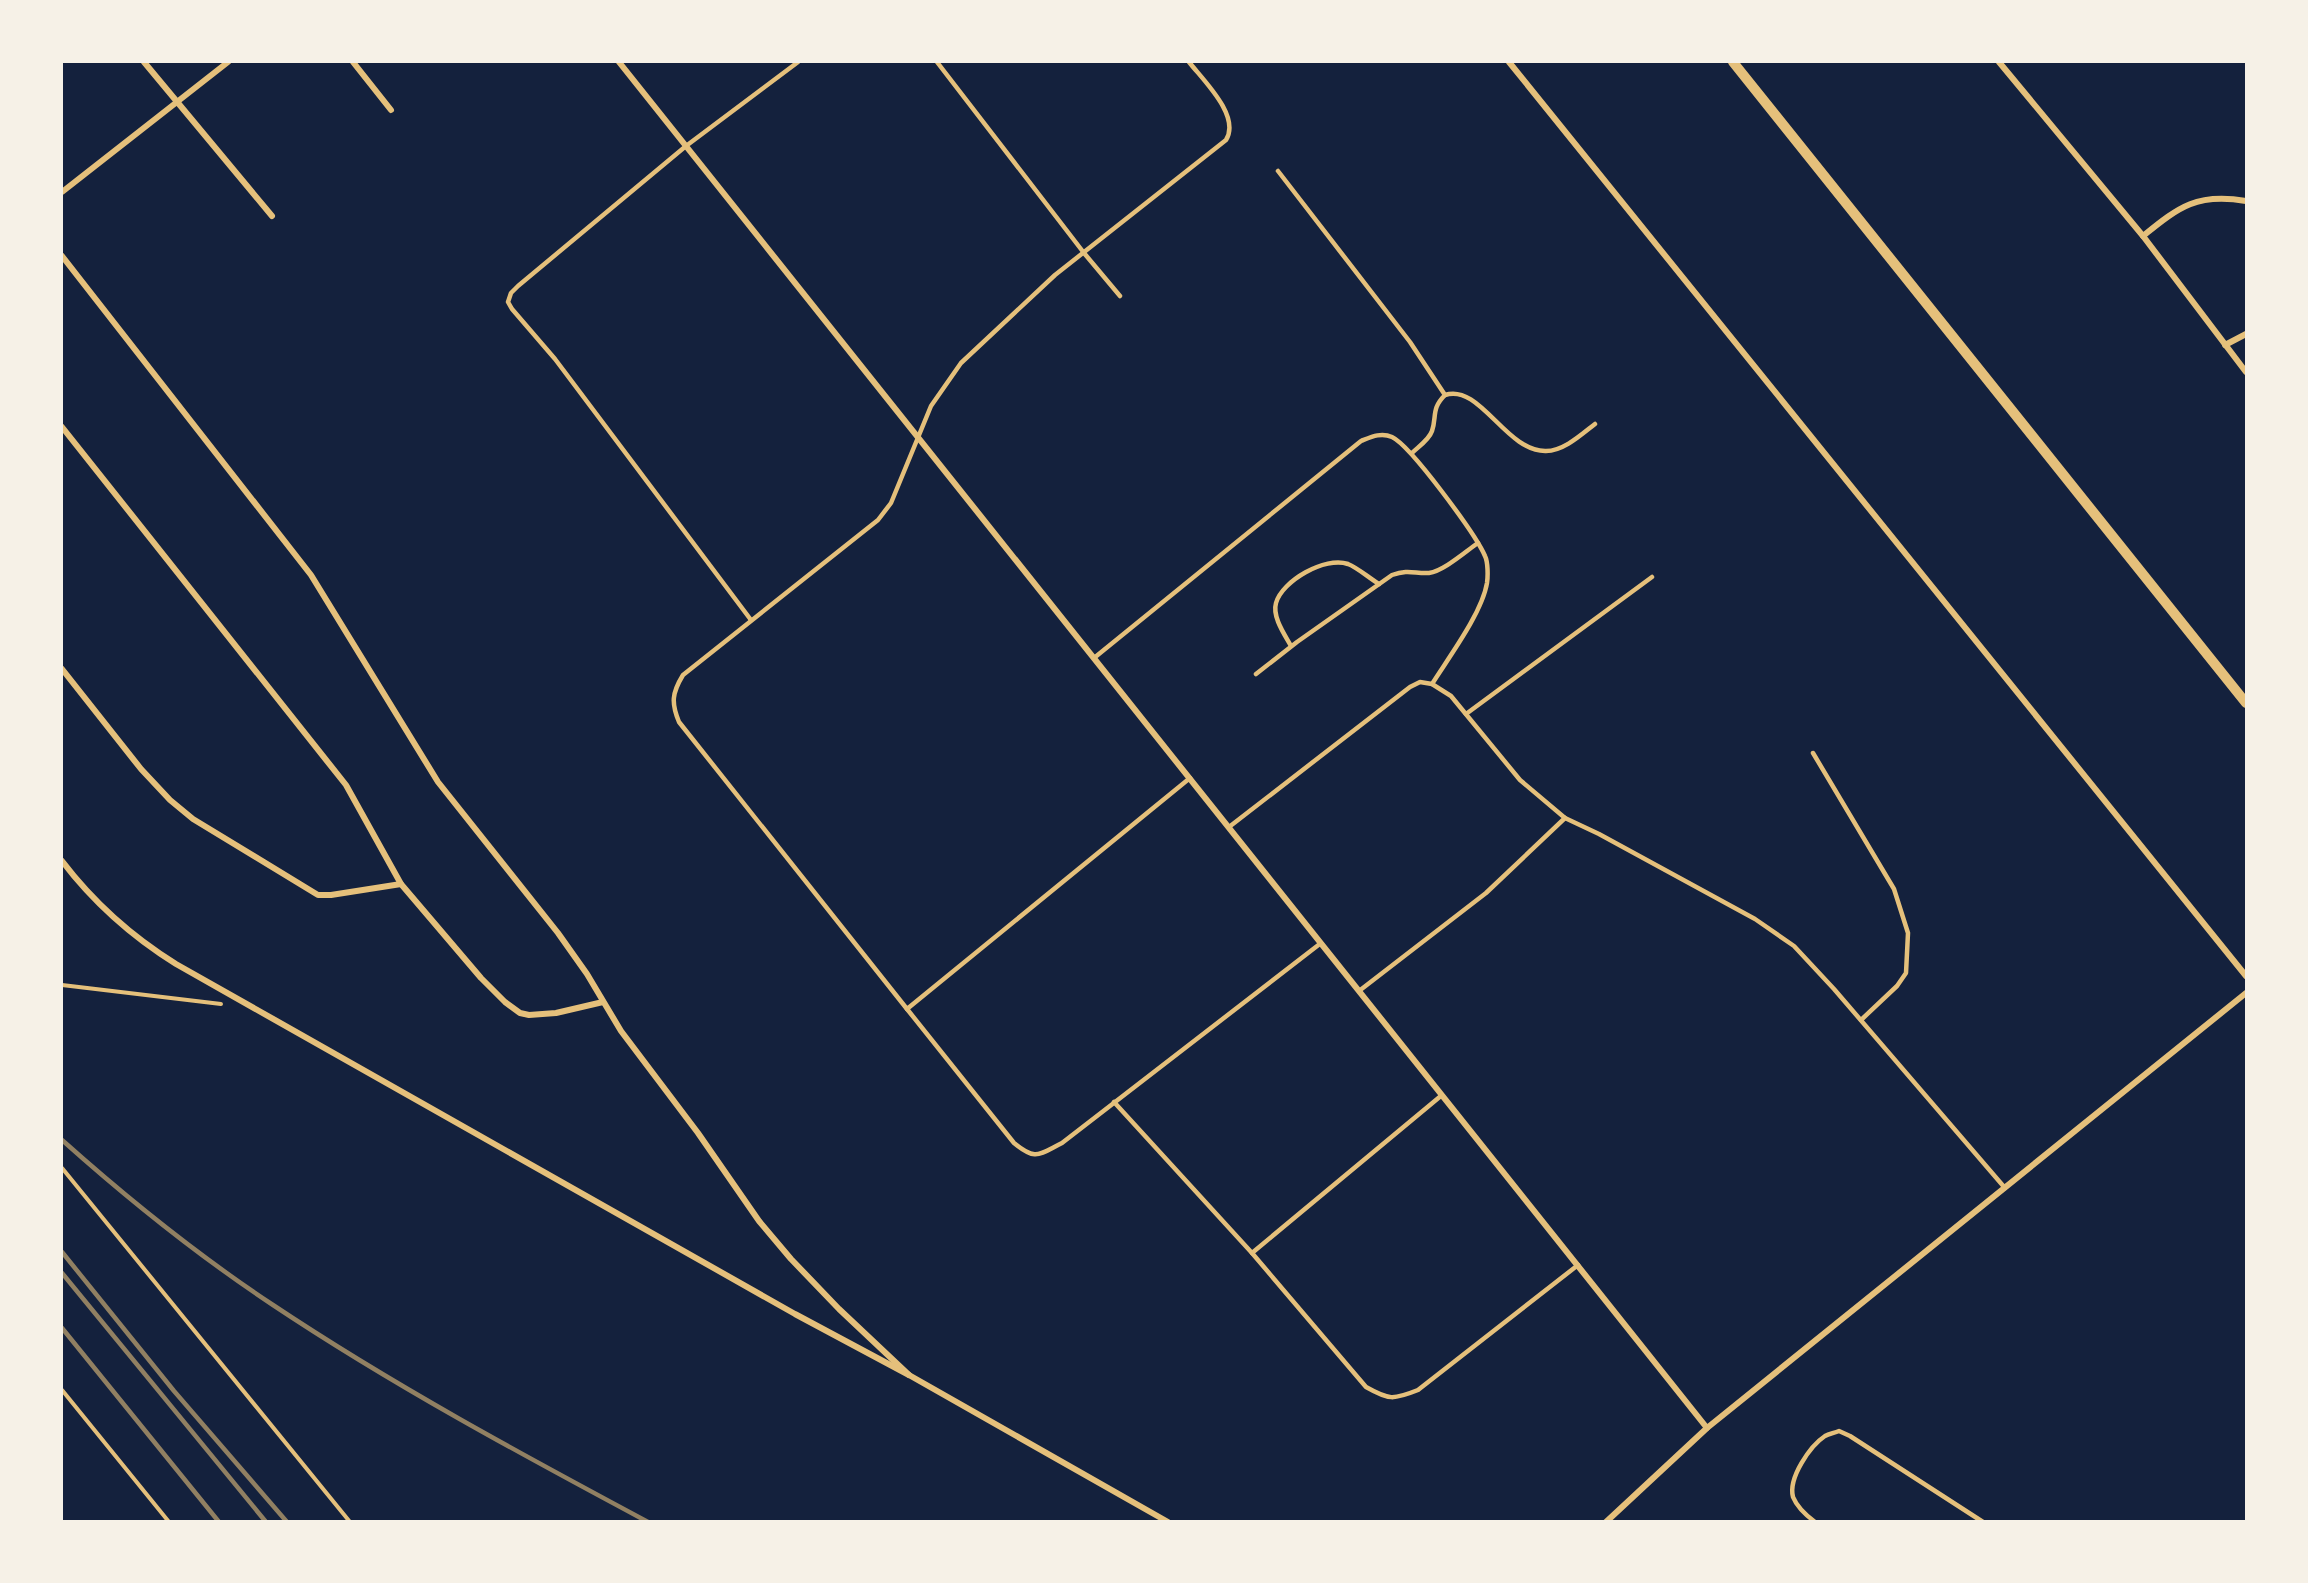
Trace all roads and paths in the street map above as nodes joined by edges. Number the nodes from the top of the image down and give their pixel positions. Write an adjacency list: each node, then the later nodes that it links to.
1 (144, 62): 11 (street)
2 (228, 62): 11 (street)
3 (353, 62): 12 (street)
4 (619, 62): 13 (street)
5 (798, 62): 13 (lane)
6 (937, 62): 19 (lane)
7 (1188, 62): 19 (lane)
8 (1509, 62): 48 (street)
9 (1733, 62): 39 (street)
10 (1999, 62): 18 (street)
11 (177, 103): 15 (street); 17 (street)
12 (392, 110)
13 (686, 146): 28 (street); 33 (lane)
14 (1278, 171): 25 (lane)
15 (62, 192)
16 (2247, 201): 18 (street)
17 (272, 216)
18 (2143, 236): 23 (street)
19 (1084, 253): 21 (lane); 28 (lane)
20 (62, 256): 52 (street)
21 (1120, 296)
22 (2247, 334): 23 (street)
23 (2225, 345): 24 (street)
24 (2247, 372)
25 (1445, 395): 26 (lane); 29 (lane)
26 (1595, 424)
27 (62, 428): 46 (street)
28 (917, 436): 33 (lane); 35 (street)
29 (1412, 453): 30 (lane); 35 (lane)
30 (1478, 543): 32 (lane); 38 (lane)
31 (1652, 578): 40 (lane)
32 (1379, 584): 34 (lane); 34 (lane)
33 (751, 620): 54 (lane)
34 (1291, 646): 37 (lane)
35 (1094, 658): 42 (street)
36 (62, 669): 46 (street)
37 (1256, 674)
38 (1432, 684): 40 (lane); 44 (lane)
39 (2247, 703)
40 (1466, 714): 43 (lane)
41 (1813, 753): 55 (lane)
42 (1190, 778): 44 (street); 54 (lane)
43 (1565, 818): 50 (lane); 55 (lane)
44 (1229, 827): 47 (street)
45 (62, 861): 53 (street)
46 (401, 884): 52 (street)
47 (1321, 943): 50 (street); 57 (lane)
48 (2247, 976)
49 (62, 985): 53 (path)
50 (1359, 991): 56 (street)
51 (2247, 993): 59 (street)
52 (603, 1002): 62 (street)
53 (251, 1008): 62 (street)
54 (907, 1009): 57 (lane)
55 (1861, 1020): 59 (lane)
56 (1442, 1095): 60 (lane); 61 (street)
57 (1114, 1102): 60 (lane)
58 (62, 1168): 66 (path)
59 (2005, 1188): 64 (street)
60 (1252, 1253): 61 (lane)
61 (1578, 1265): 64 (street)
62 (909, 1375): 67 (street)
63 (62, 1390): 65 (path)
64 (1707, 1428): 68 (street)
65 (169, 1521)
66 (350, 1521)
67 (1168, 1521)
68 (1606, 1521)
69 (1815, 1521): 70 (lane)
70 (1983, 1521)

